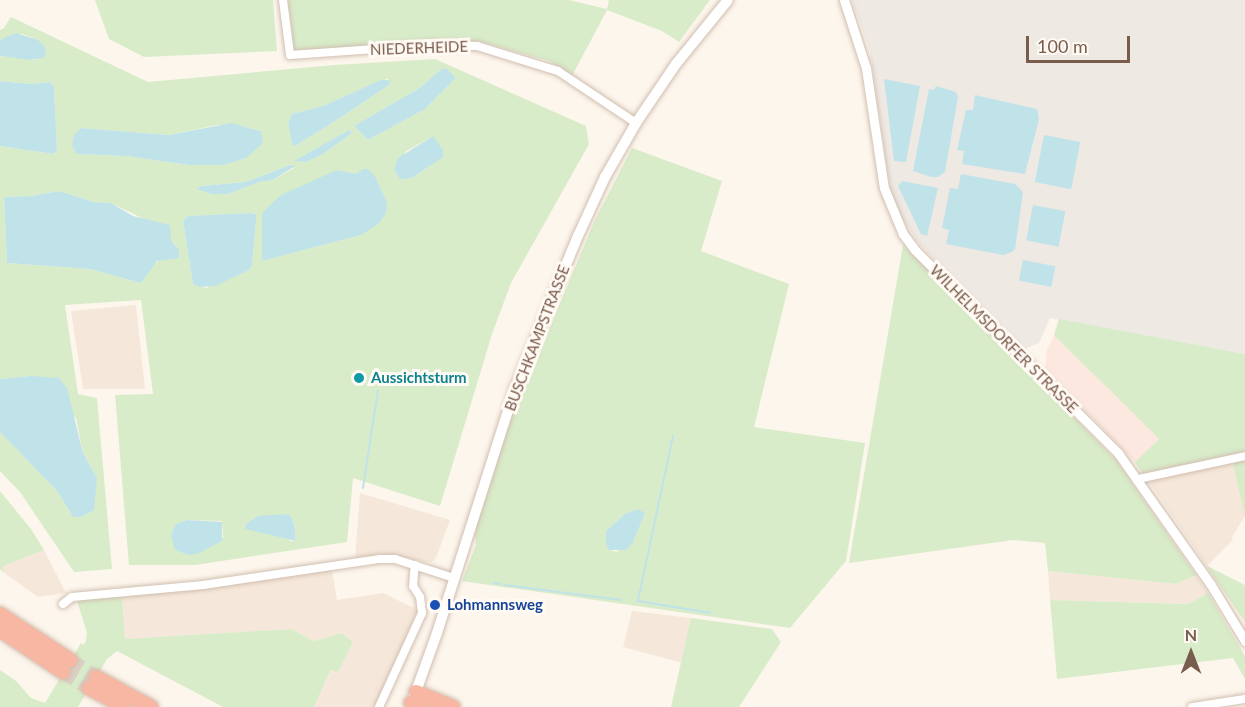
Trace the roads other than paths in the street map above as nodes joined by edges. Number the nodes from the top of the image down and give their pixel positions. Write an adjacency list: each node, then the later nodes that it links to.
1 (283, 0): 4 (street, NIEDERHEIDE)
2 (728, 0): 4 (main road, BUSCHKAMPSTRASSE)
3 (844, 0): 6 (street, WILHELMSDORFER STRASSE)
4 (636, 123): 8 (main road, BUSCHKAMPSTRASSE)
5 (1245, 456): 6 (street)
6 (1138, 479): 12 (street, WILHELMSDORFER STRASSE)
7 (415, 565): 8 (street); 9 (street); 17 (street)
8 (454, 578): 14 (main road, BUSCHKAMPSTRASSE)
9 (63, 604)
10 (0, 614): 11 (highway)
11 (0, 630)
12 (1245, 641)
13 (1245, 699): 19 (street)
14 (415, 702): 18 (highway)
15 (124, 707): 16 (highway)
16 (151, 707)
17 (379, 707)
18 (453, 707)
19 (1192, 707)

